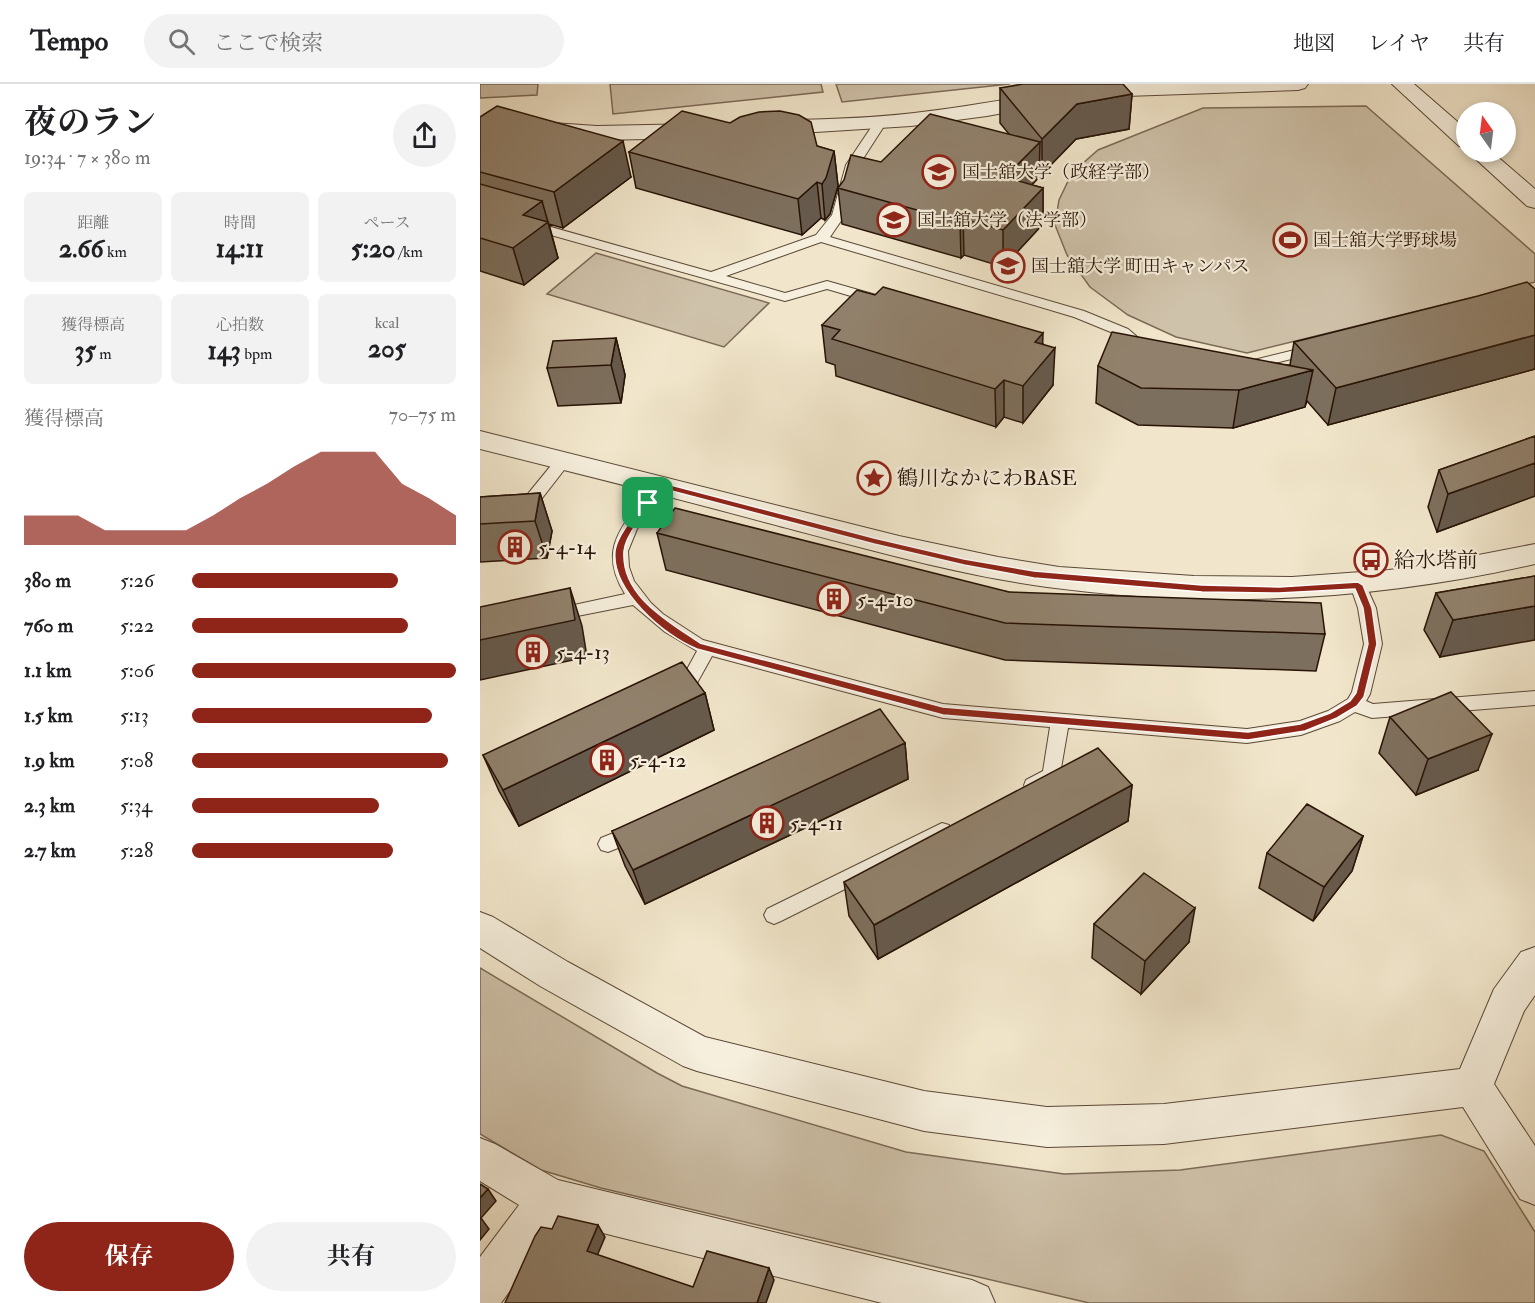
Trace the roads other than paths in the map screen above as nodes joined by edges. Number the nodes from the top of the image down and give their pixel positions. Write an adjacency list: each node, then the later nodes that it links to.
1 (1298, 84): 3 (street)
2 (1402, 84): 7 (street)
3 (880, 123): 5 (street); 11 (lane)
4 (480, 125): 6 (street)
5 (751, 128)
6 (716, 130)
7 (1456, 131)
8 (1492, 162): 9 (street)
9 (1530, 190)
10 (480, 211): 12 (lane)
11 (821, 238): 12 (lane); 15 (lane)
12 (712, 276): 13 (lane)
13 (889, 303)
14 (1331, 345): 16 (lane)
15 (1162, 357)
16 (1230, 370)
17 (480, 440): 18 (street)
18 (563, 461): 19 (street); 20 (lane)
19 (663, 486): 22 (street); 23 (lane)
20 (480, 514)
21 (1535, 554): 22 (street)
22 (1358, 585): 29 (lane)
23 (635, 598): 24 (lane); 25 (lane)
24 (536, 618)
25 (708, 648): 26 (lane); 27 (lane)
26 (658, 692)
27 (889, 697): 30 (lane); 31 (lane)
28 (1535, 698): 29 (lane)
29 (1354, 704): 31 (lane)
30 (877, 714)
31 (1060, 721): 32 (lane)
32 (1020, 791)
33 (956, 824): 36 (lane)
34 (651, 825): 35 (lane)
35 (608, 844)
36 (774, 915)
37 (480, 928): 39 (street)
38 (1535, 964): 39 (street)
39 (1473, 1087): 41 (street)
40 (480, 1158): 42 (street)
41 (1535, 1184)
42 (550, 1199): 43 (street); 44 (street)
43 (480, 1294)
44 (972, 1303)

